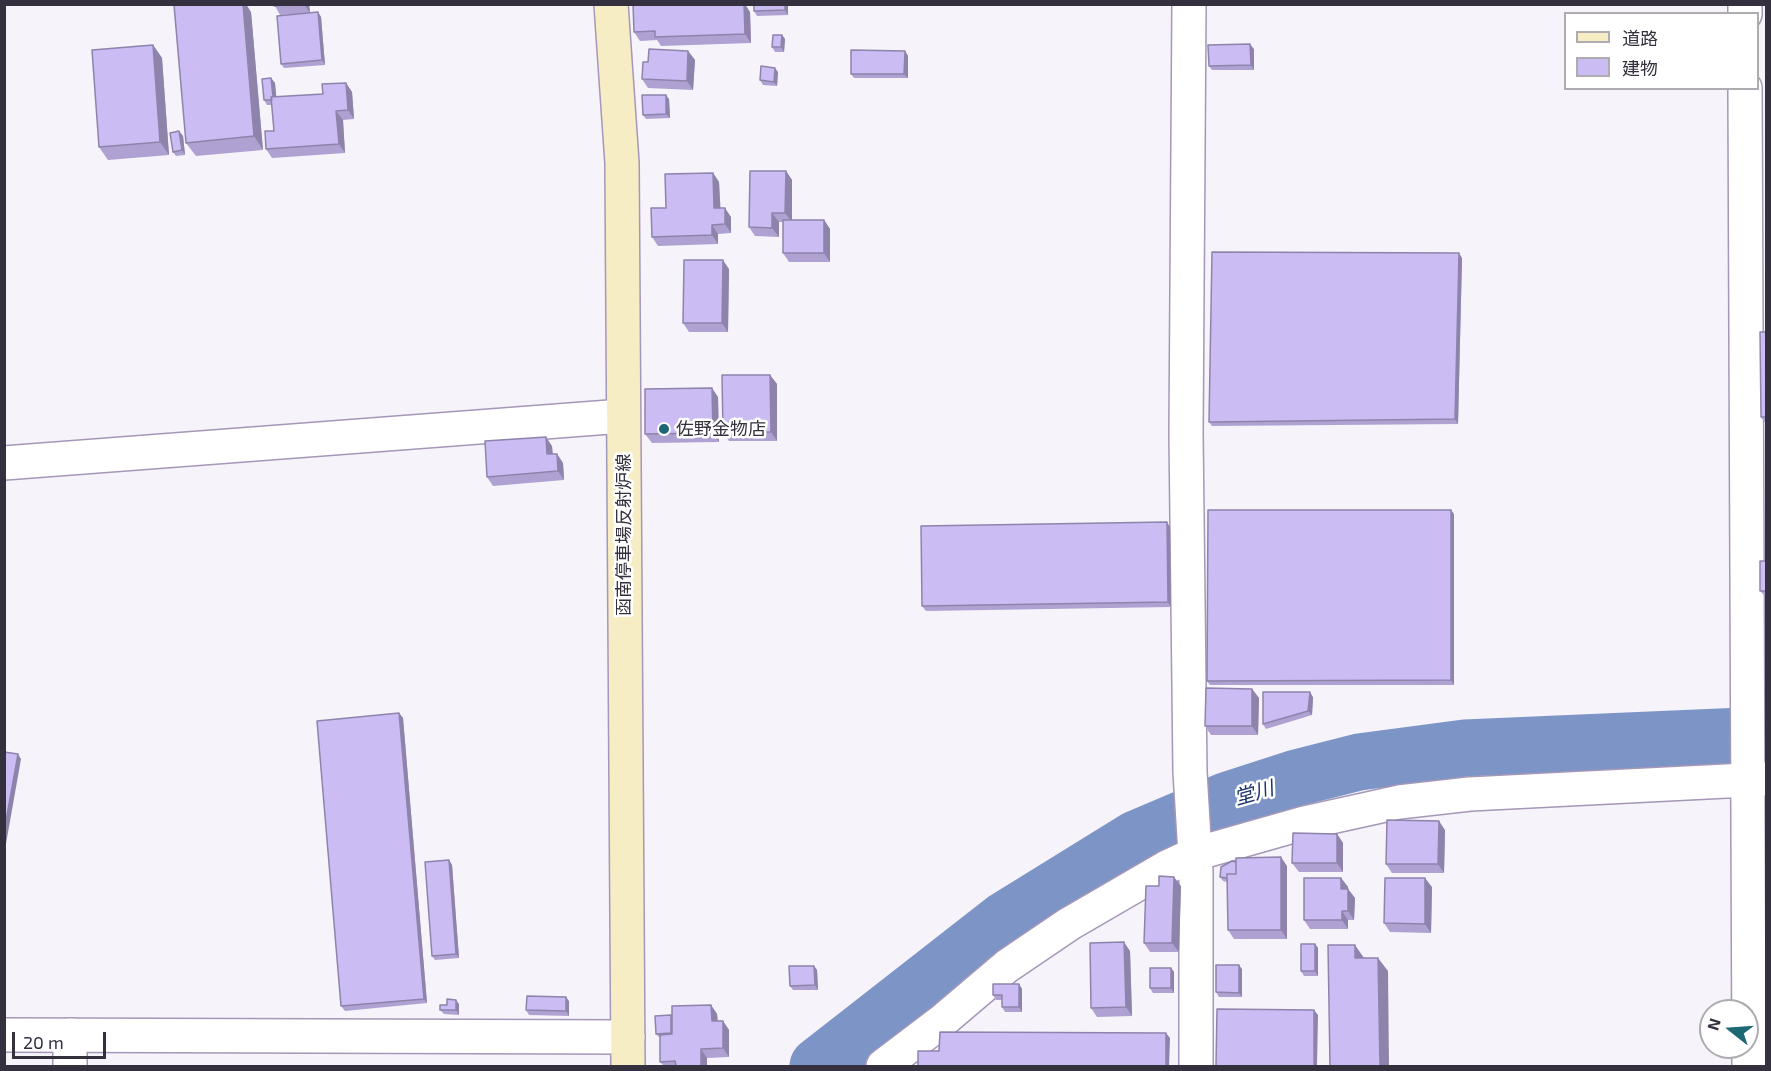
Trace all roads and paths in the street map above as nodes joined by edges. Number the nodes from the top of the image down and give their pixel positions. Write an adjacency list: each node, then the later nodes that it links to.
1 (611, 4): 4 (main road, 函南停車場反射炉線)
2 (1189, 4): 7 (street)
3 (1745, 90): 6 (street)
4 (623, 416): 5 (street); 10 (main road, 函南停車場反射炉線)
5 (4, 463)
6 (1754, 776): 7 (street); 13 (street)
7 (1194, 849): 11 (street); 12 (street)
8 (4, 1035): 9 (street)
9 (70, 1051): 10 (street)
10 (628, 1052)
11 (883, 1066)
12 (1196, 1066)
13 (1749, 1066)

